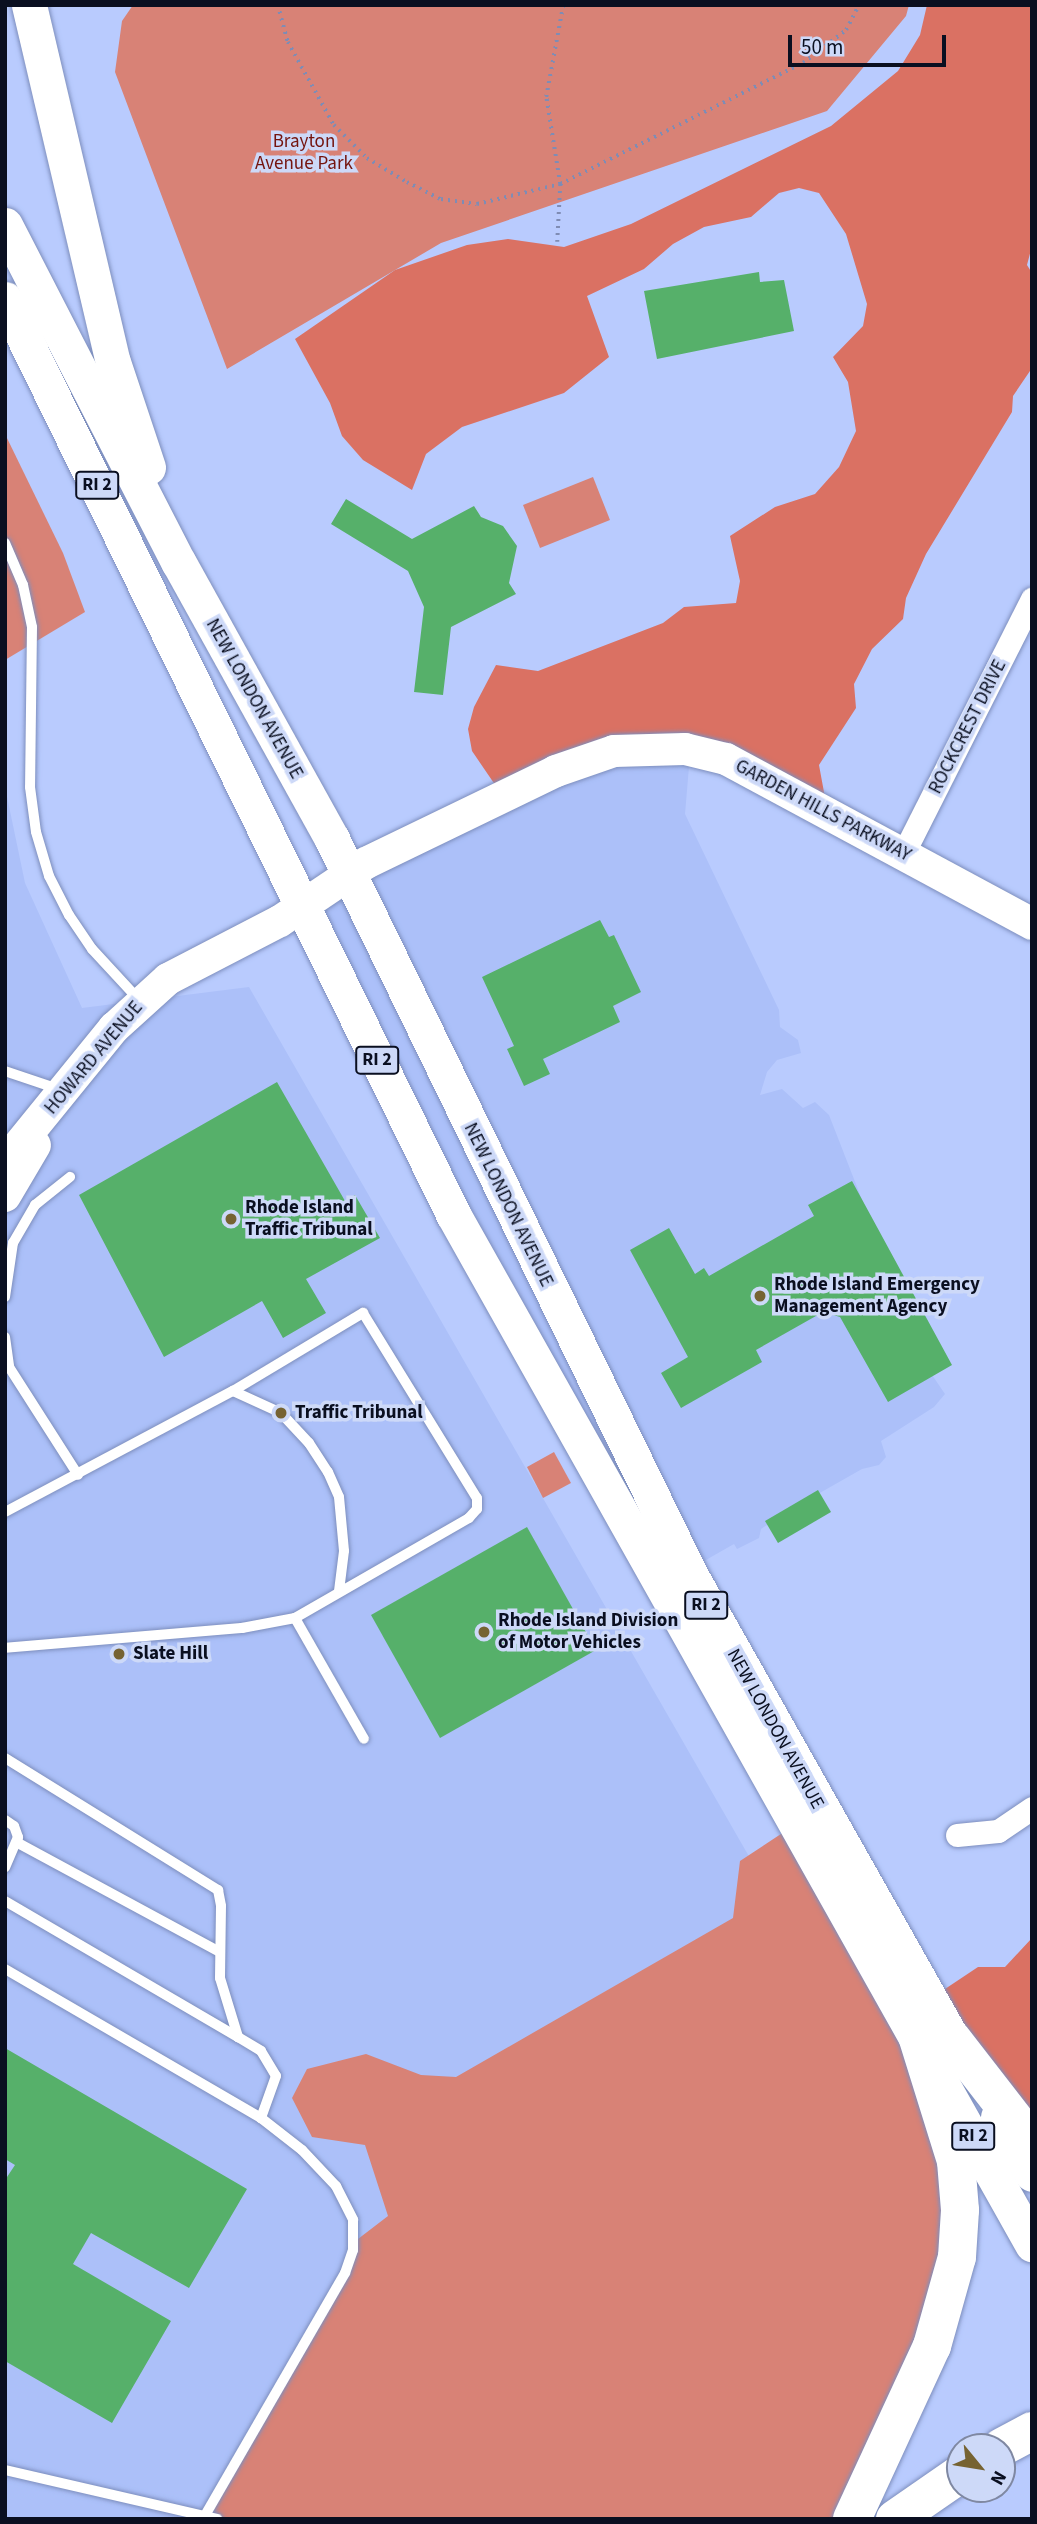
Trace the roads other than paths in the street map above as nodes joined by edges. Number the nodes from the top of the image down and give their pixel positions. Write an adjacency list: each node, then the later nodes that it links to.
1 (29, 5): 5 (main road)
2 (5, 225): 5 (main road, NEW LONDON AVENUE / RI 2)
3 (5, 299): 9 (main road, NEW LONDON AVENUE / RI 2)
4 (5, 542): 11 (lane)
5 (179, 564): 8 (main road, NEW LONDON AVENUE / RI 2)
6 (1032, 599): 7 (street, ROCKCREST DRIVE)
7 (903, 853): 8 (street, GARDEN HILLS PARKWAY); 10 (street, GARDEN HILLS PARKWAY)
8 (348, 875): 9 (street, GARDEN HILLS PARKWAY); 37 (main road, NEW LONDON AVENUE / RI 2)
9 (302, 907): 11 (street, HOWARD AVENUE); 35 (main road, NEW LONDON AVENUE / RI 2)
10 (1032, 924)
11 (140, 1001): 13 (street, HOWARD AVENUE)
12 (5, 1071): 13 (lane)
13 (56, 1101): 14 (street, HOWARD AVENUE); 16 (street)
14 (5, 1162)
15 (70, 1177): 17 (lane)
16 (5, 1196)
17 (5, 1297)
18 (5, 1337): 20 (lane)
19 (233, 1391): 20 (lane); 22 (lane); 22 (lane)
20 (78, 1475): 21 (lane)
21 (5, 1512)
22 (339, 1591): 23 (lane)
23 (295, 1618): 24 (lane); 25 (lane)
24 (5, 1648)
25 (364, 1739)
26 (5, 1758): 33 (lane)
27 (1032, 1808): 29 (street)
28 (5, 1821): 30 (lane)
29 (957, 1835)
30 (18, 1843): 31 (lane); 33 (lane)
31 (5, 1867)
32 (5, 1901): 36 (lane)
33 (218, 1951): 36 (lane)
34 (5, 1969): 38 (lane)
35 (915, 2029): 41 (main road, NEW LONDON AVENUE / RI 2); 47 (highway)
36 (238, 2037): 38 (lane)
37 (952, 2039): 39 (highway); 40 (main road, NEW LONDON AVENUE / RI 2)
38 (261, 2119): 46 (lane)
39 (1032, 2142)
40 (1032, 2174)
41 (1032, 2244)
42 (1032, 2431): 43 (highway)
43 (1016, 2440)
44 (5, 2470): 46 (lane)
45 (946, 2484): 48 (highway)
46 (211, 2517)
47 (852, 2519)
48 (895, 2519)

